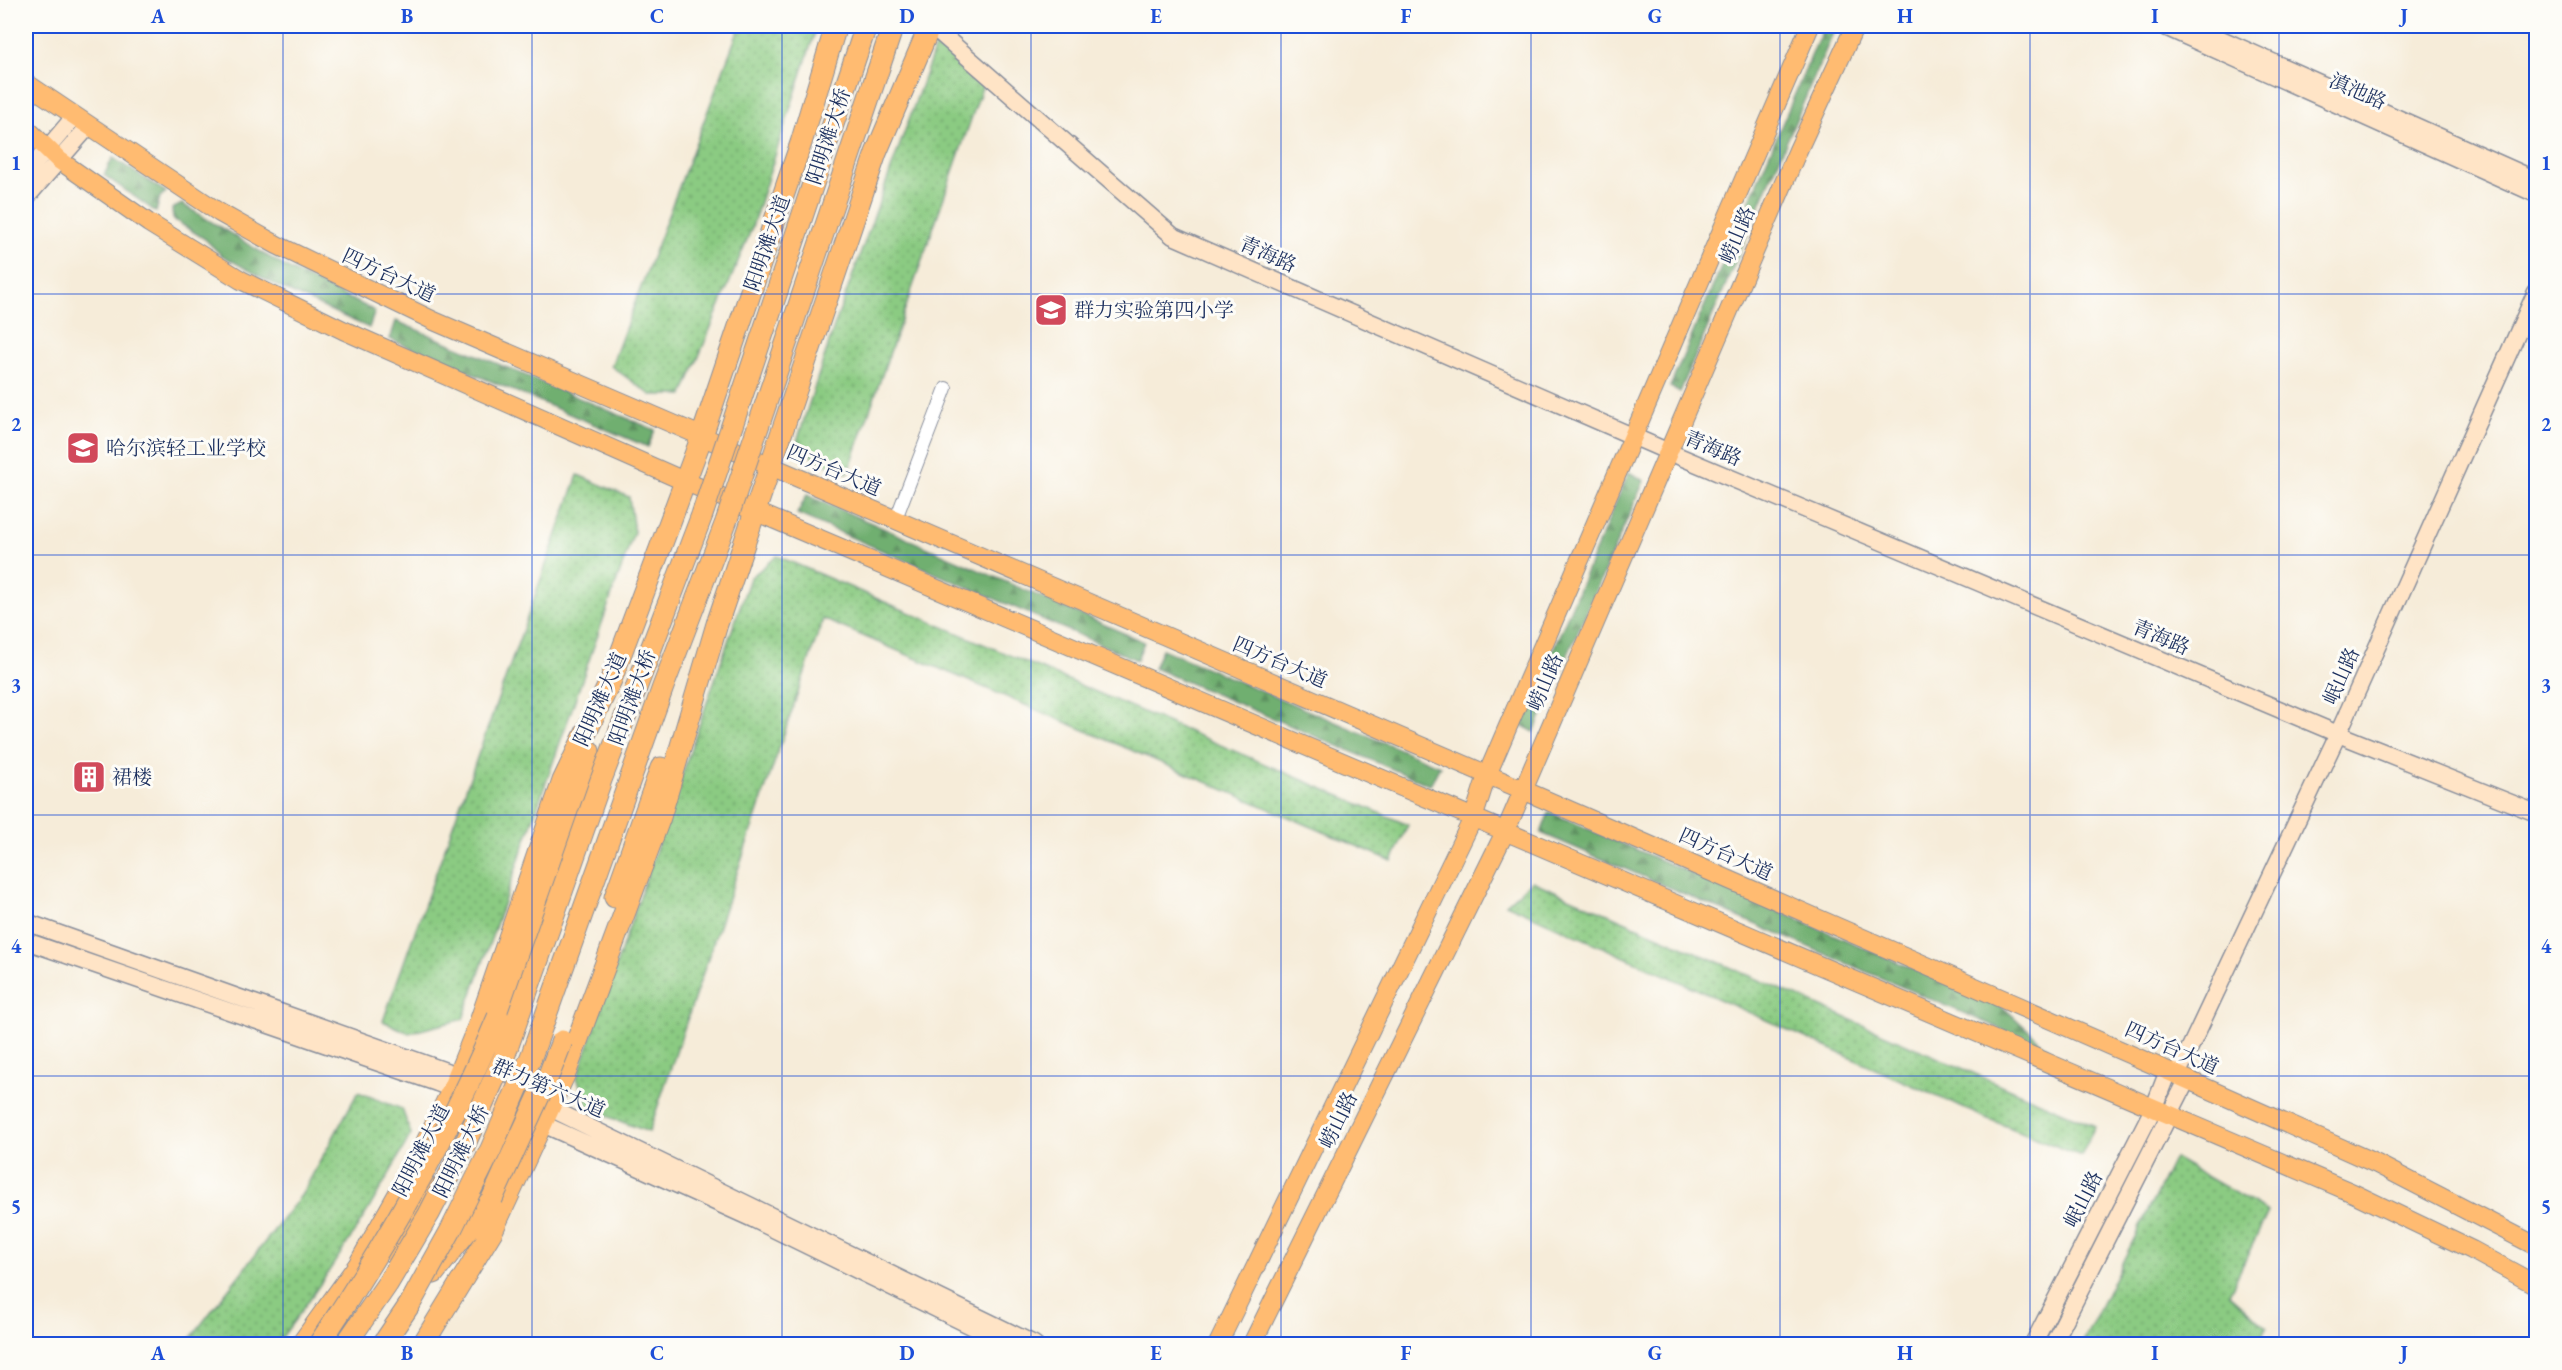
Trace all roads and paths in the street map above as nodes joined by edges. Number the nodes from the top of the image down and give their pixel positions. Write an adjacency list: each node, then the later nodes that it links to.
1 (836, 26): 14 (highway, 阳明滩大道)
2 (845, 26): 14 (highway)
3 (866, 26): 48 (highway, 阳明滩大桥, bridge)
4 (893, 26): 50 (highway, 阳明滩大桥, bridge)
5 (918, 26): 15 (highway)
6 (931, 26): 15 (highway); 24 (street, 青海路)
7 (1810, 26): 24 (main road, 崂山路)
8 (1855, 26): 25 (main road, 崂山路)
9 (2163, 26): 19 (street, 滇池路)
10 (2192, 26): 18 (street, 滇池路)
11 (26, 83): 12 (main road, 四方台大道)
12 (81, 122): 16 (street); 23 (main road, 四方台大道)
13 (26, 128): 16 (main road)
14 (804, 132): 23 (highway, 阳明滩大道)
15 (876, 153): 26 (highway)
16 (53, 155): 17 (street); 20 (street); 27 (main road)
17 (26, 174)
18 (2536, 180)
19 (2536, 194)
20 (26, 198)
21 (2536, 292): 32 (street, 岷山路)
22 (946, 388): 29 (street)
23 (702, 436): 26 (main road, 四方台大道); 27 (highway, 阳明滩大道)
24 (1631, 436): 25 (street, 青海路); 33 (main road, 崂山路)
25 (1669, 452): 32 (street, 青海路); 34 (main road, 崂山路)
26 (772, 467): 28 (highway); 29 (main road, 四方台大道)
27 (684, 481): 28 (main road); 31 (highway, 阳明滩大道)
28 (756, 511): 30 (highway); 36 (main road)
29 (895, 521): 33 (main road, 四方台大道)
30 (717, 624): 44 (highway); 46 (highway, bridge)
31 (611, 680): 41 (highway, 阳明滩大道); 45 (highway, bridge)
32 (2338, 734): 35 (street, 青海路); 40 (street, 岷山路)
33 (1487, 776): 34 (main road, 四方台大道); 36 (main road, 崂山路)
34 (1522, 790): 37 (main road, 崂山路); 40 (main road, 四方台大道)
35 (2536, 813)
36 (1474, 816): 37 (main road); 59 (main road, 崂山路)
37 (1506, 830): 42 (main road); 60 (main road, 崂山路)
38 (26, 922): 41 (street, 群力第六大道)
39 (26, 941): 41 (street, 群力第六大道)
40 (2177, 1075): 42 (street, 岷山路); 43 (street, 岷山路); 47 (main road, 四方台大道)
41 (456, 1081): 44 (street, 群力第六大道); 51 (highway, 阳明滩大道)
42 (2154, 1107): 43 (main road); 61 (street, 岷山路)
43 (2171, 1115): 49 (main road); 62 (street, 岷山路)
44 (546, 1116): 56 (highway); 57 (street, 群力第六大道); 58 (street, 群力第六大道)
45 (433, 1158): 48 (highway, bridge); 52 (highway, bridge)
46 (492, 1199): 50 (highway, bridge); 55 (highway)
47 (2536, 1246)
48 (388, 1283): 53 (highway, 阳明滩大桥, bridge)
49 (2536, 1285)
50 (410, 1304): 54 (highway, 阳明滩大桥, bridge)
51 (302, 1344)
52 (319, 1344)
53 (346, 1344)
54 (383, 1344)
55 (409, 1344)
56 (423, 1344)
57 (1008, 1344)
58 (1034, 1344)
59 (1218, 1344)
60 (1252, 1344)
61 (2033, 1344)
62 (2053, 1344)

